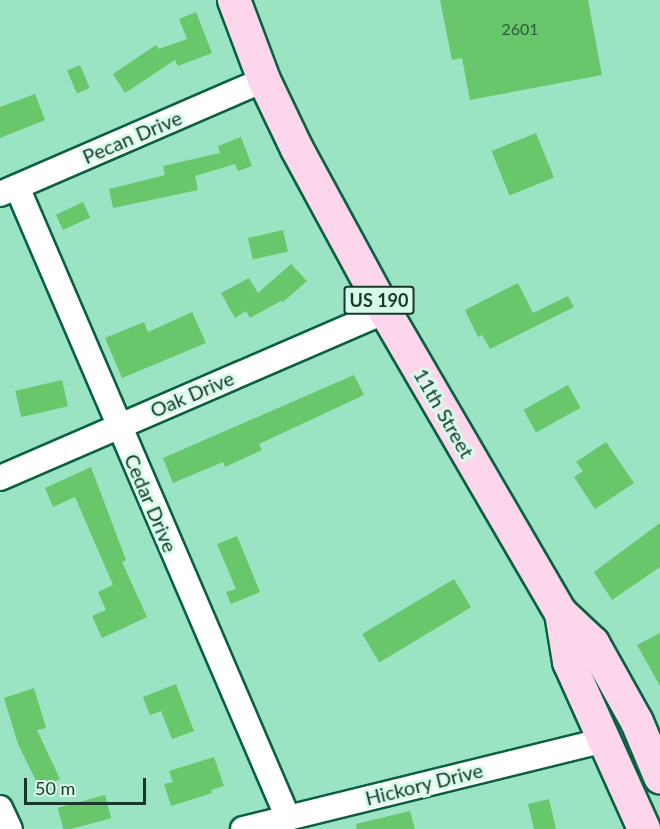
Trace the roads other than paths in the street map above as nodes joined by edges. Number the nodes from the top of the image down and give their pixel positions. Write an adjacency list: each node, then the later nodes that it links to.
1 (234, 0): 2 (main road, 11th Street / US 190)
2 (264, 80): 3 (street, Pecan Drive); 4 (main road, 11th Street / US 190)
3 (8, 190): 5 (street, Cedar Drive)
4 (385, 311): 5 (street, Oak Drive); 7 (main road, 11th Street / US 190)
5 (118, 426): 6 (street, Oak Drive); 12 (street, Cedar Drive)
6 (0, 478)
7 (561, 613): 8 (main road, US 190); 8 (main road); 9 (main road, 11th Street / US 190)
8 (615, 684): 10 (main road, US 190)
9 (606, 740): 12 (street, Hickory Drive); 15 (main road, 11th Street / US 190)
10 (658, 768)
11 (0, 808): 13 (street)
12 (288, 818): 14 (street, Hickory Drive)
13 (10, 829)
14 (243, 829)
15 (644, 829)

